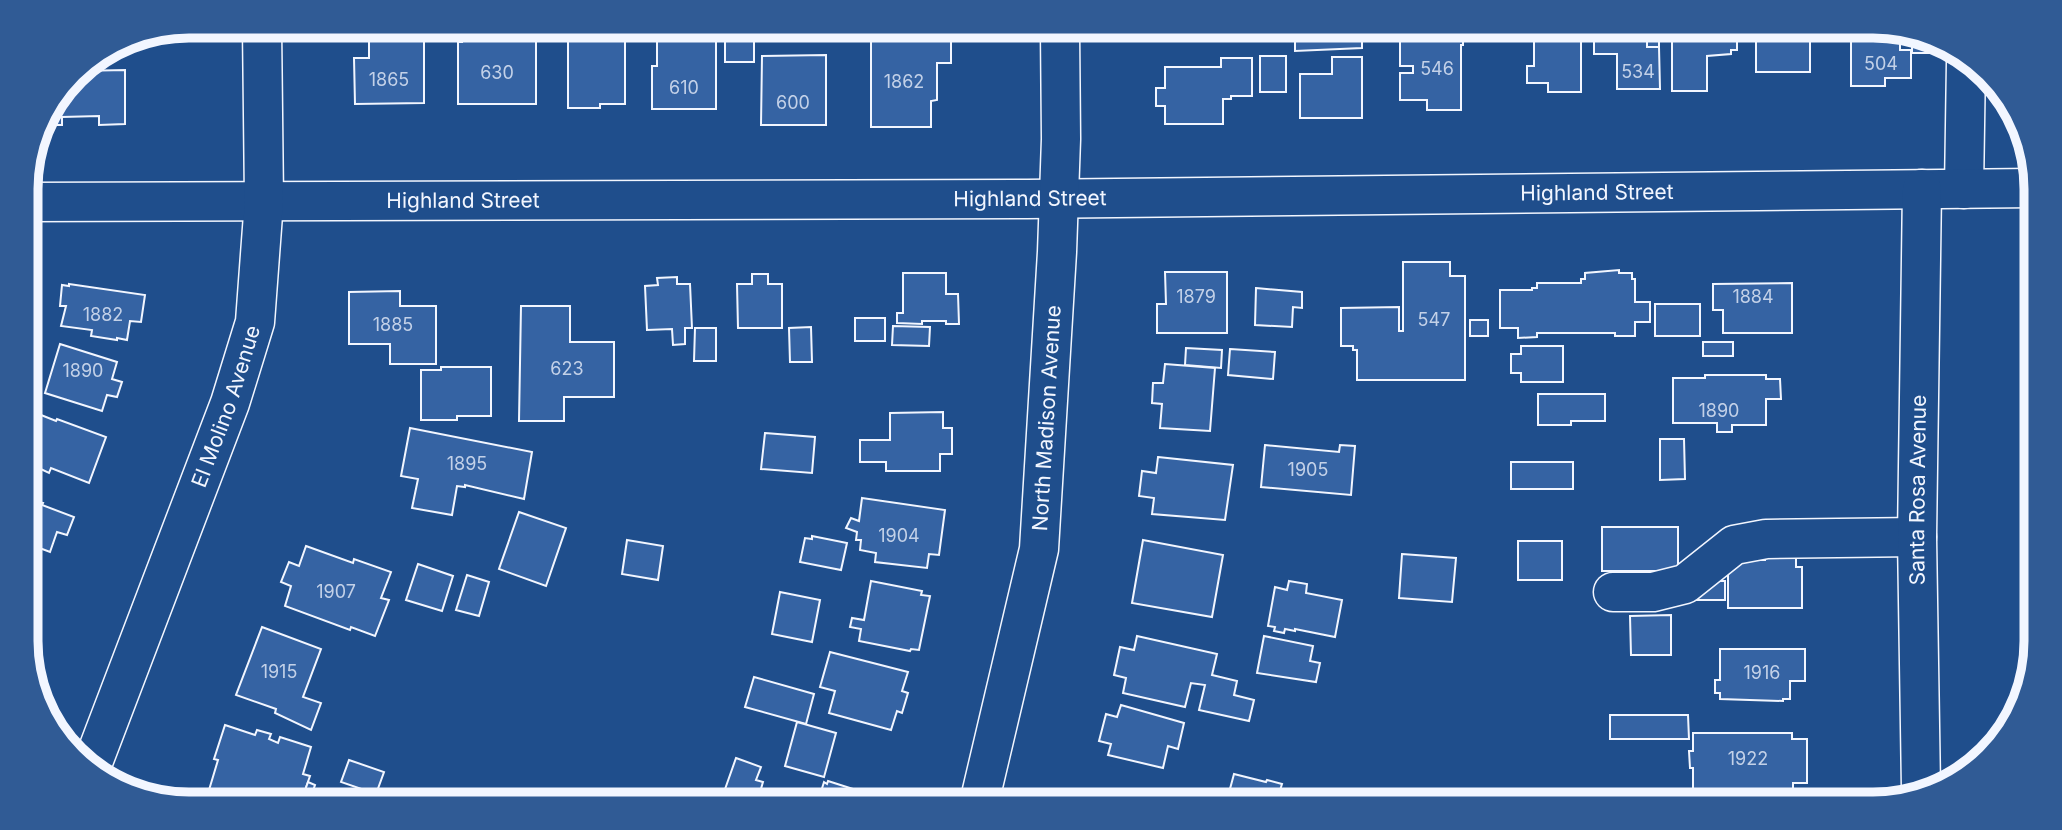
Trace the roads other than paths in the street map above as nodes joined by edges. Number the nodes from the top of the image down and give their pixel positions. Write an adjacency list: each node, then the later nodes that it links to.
1 (1059, 38): 7 (street, North Madison Avenue)
2 (262, 39): 8 (street, El Molino Avenue)
3 (1966, 71): 6 (street)
4 (2024, 188): 6 (street, Highland Street)
5 (1922, 189): 6 (street, Highland Street); 7 (street, Highland Street); 10 (street, Santa Rosa Avenue)
6 (1964, 189)
7 (1059, 199): 8 (street, Highland Street); 14 (street, North Madison Avenue)
8 (264, 201): 9 (street, Highland Street); 12 (street, El Molino Avenue)
9 (39, 202)
10 (1917, 537): 11 (street); 13 (street, Santa Rosa Avenue)
11 (1614, 592)
12 (95, 758)
13 (1921, 783)
14 (982, 792)

